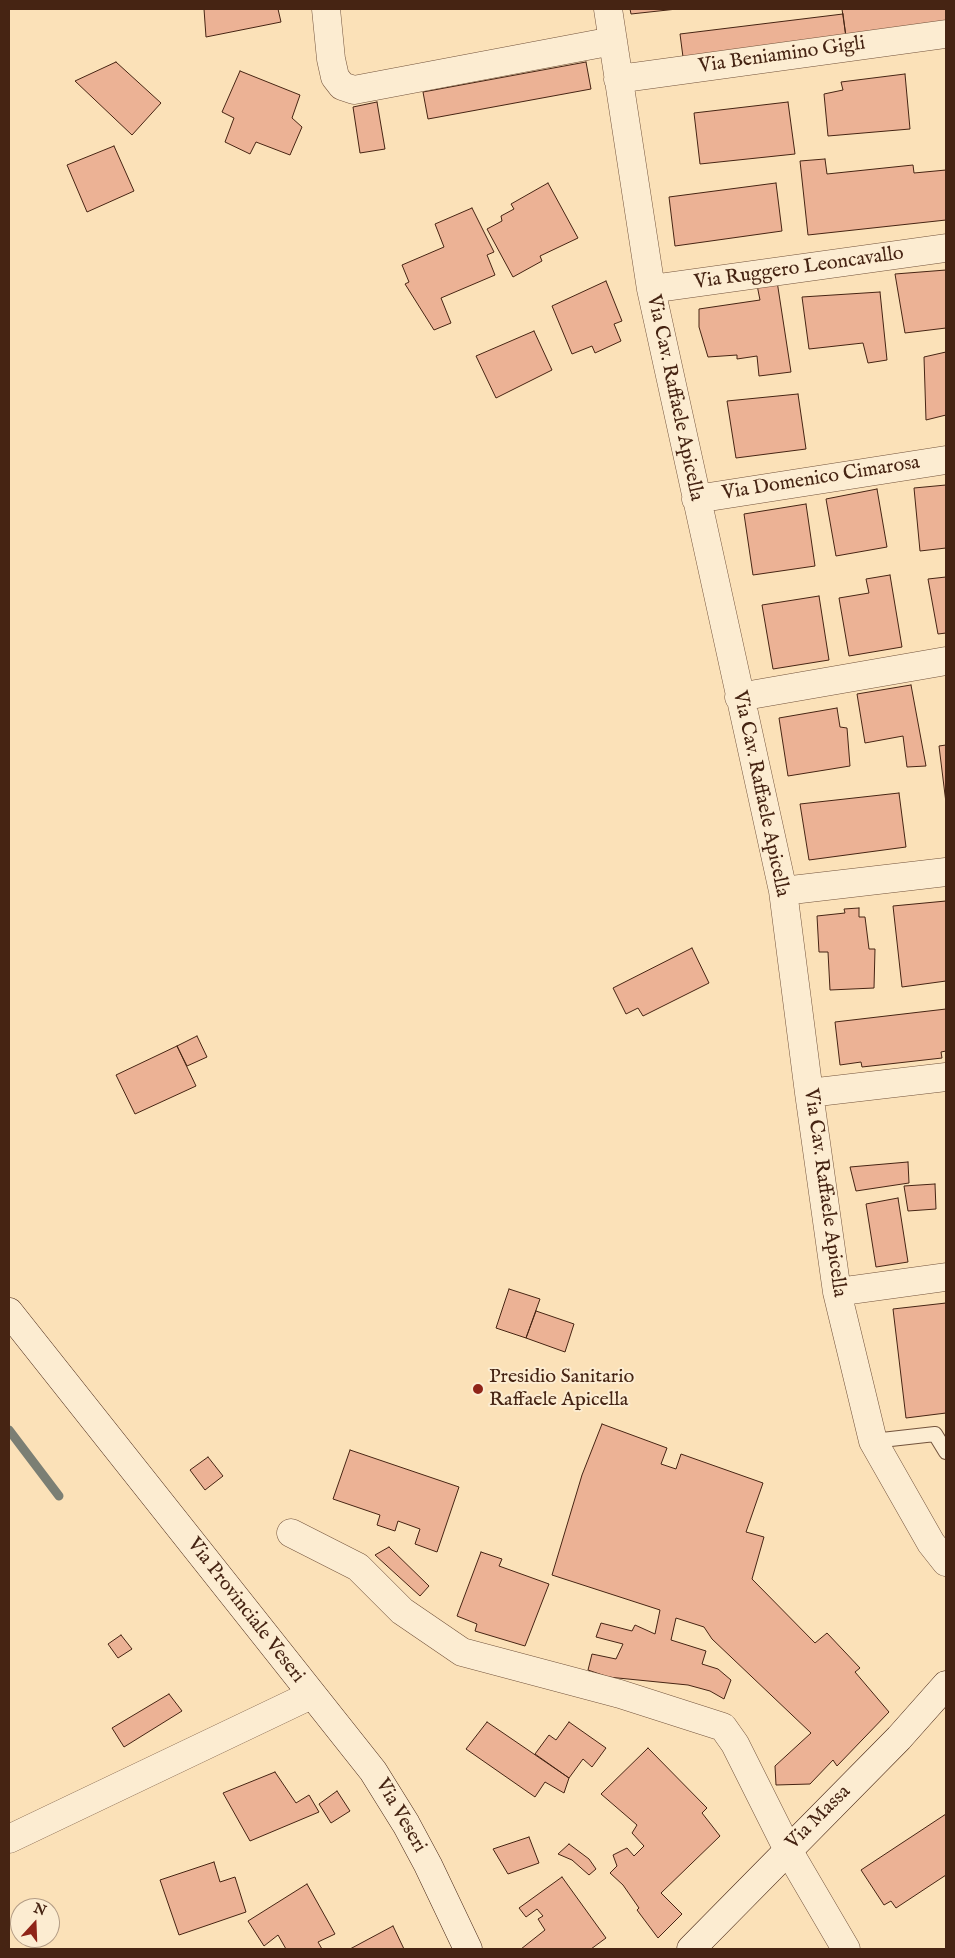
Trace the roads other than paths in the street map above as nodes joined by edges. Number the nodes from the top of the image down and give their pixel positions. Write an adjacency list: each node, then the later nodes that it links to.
1 (326, 9): 4 (street)
2 (608, 9): 4 (street, Via Cav. Raffaele Apicella)
3 (946, 34): 5 (street, Via Beniamino Gigli)
4 (613, 42): 5 (street, Via Cav. Raffaele Apicella)
5 (618, 79): 7 (street, Via Cav. Raffaele Apicella)
6 (946, 248): 7 (street, Via Ruggero Leoncavallo)
7 (651, 289): 9 (street, Via Cav. Raffaele Apicella)
8 (946, 460): 9 (street, Via Domenico Cimarosa)
9 (696, 498): 11 (street, Via Cav. Raffaele Apicella)
10 (946, 661): 11 (street)
11 (739, 697): 13 (street, Via Cav. Raffaele Apicella)
12 (946, 872): 13 (street)
13 (783, 891): 15 (street, Via Cav. Raffaele Apicella)
14 (946, 1076): 15 (street)
15 (809, 1093): 17 (street, Via Cav. Raffaele Apicella)
16 (946, 1277): 17 (street)
17 (837, 1292): 19 (street, Via Cav. Raffaele Apicella)
18 (9, 1312): 24 (street, Via Provinciale Veseri)
19 (873, 1441): 20 (lane); 22 (street, Via Cav. Raffaele Apicella)
20 (946, 1452)
21 (291, 1533): 26 (street)
22 (946, 1562)
23 (946, 1685): 26 (street, Via Massa)
24 (311, 1695): 25 (street, Via Provinciale Veseri); 27 (street, Via Veseri)
25 (9, 1839)
26 (788, 1850): 28 (street, Via Massa); 29 (street)
27 (468, 1949)
28 (691, 1949)
29 (846, 1949)

